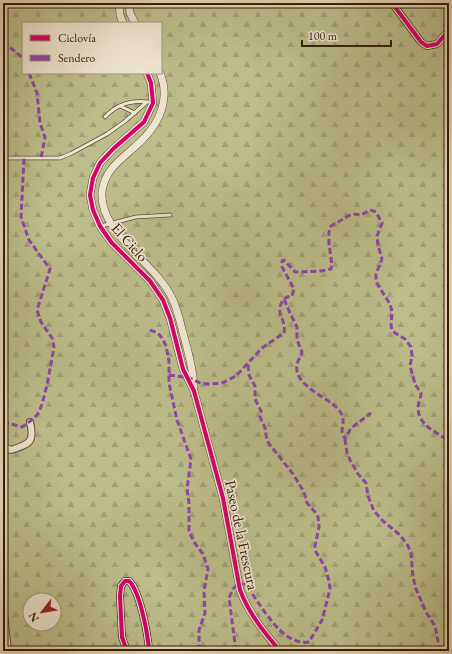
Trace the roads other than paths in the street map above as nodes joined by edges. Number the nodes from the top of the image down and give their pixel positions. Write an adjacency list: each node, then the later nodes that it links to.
1 (118, 3): 4 (street)
2 (129, 3): 5 (street)
3 (392, 3): 6 (street)
4 (124, 22)
5 (134, 22)
6 (449, 30)
7 (147, 74): 9 (street)
8 (160, 74): 10 (street, El Cielo)
9 (150, 103): 10 (lane); 11 (lane); 12 (lane); 17 (street, El Cielo)
10 (163, 105): 16 (street, El Cielo)
11 (120, 106): 12 (lane); 13 (lane)
12 (136, 113): 14 (lane)
13 (105, 117)
14 (3, 158)
15 (170, 215): 16 (lane)
16 (110, 223): 17 (lane); 18 (street, El Cielo)
17 (100, 226): 18 (street, El Cielo)
18 (194, 391): 27 (street, Paseo de la Frescura)
19 (30, 422): 20 (street)
20 (3, 446)
21 (3, 605): 22 (street)
22 (4, 620): 23 (street)
23 (5, 637): 24 (street)
24 (8, 651)
25 (127, 651): 26 (street)
26 (149, 651)
27 (280, 651)

